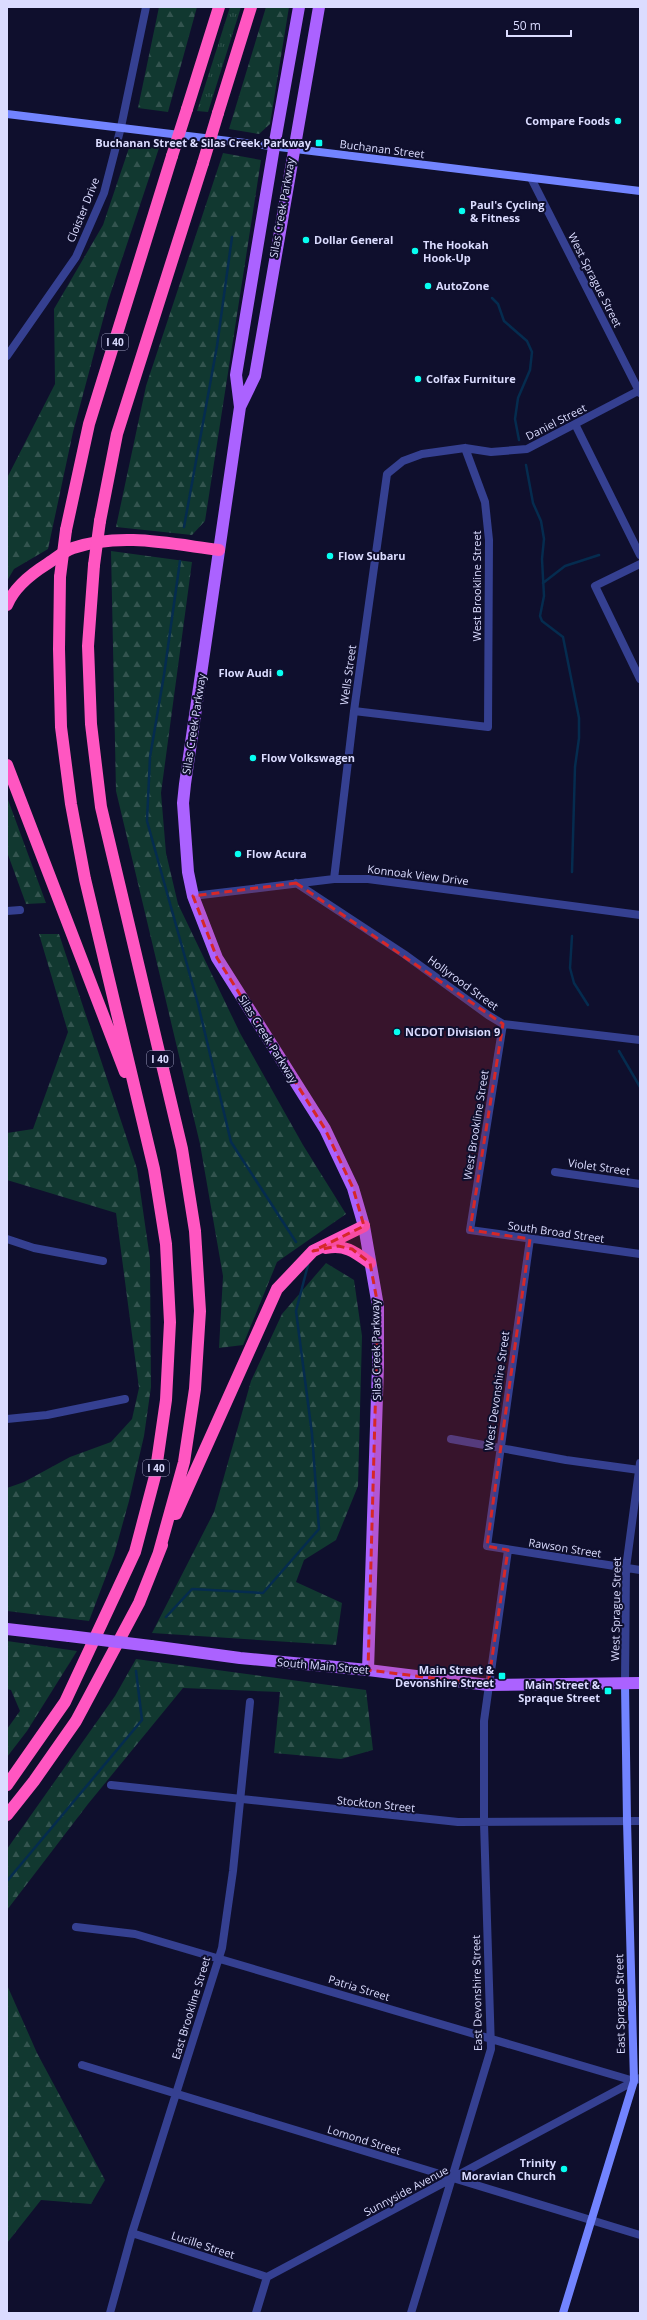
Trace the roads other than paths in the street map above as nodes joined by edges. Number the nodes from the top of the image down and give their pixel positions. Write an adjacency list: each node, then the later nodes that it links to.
1 (146, 7): 7 (street, Cloister Drive)
2 (219, 7): 33 (highway, I 40, bridge)
3 (250, 7): 51 (highway, I 40, bridge)
4 (299, 7): 8 (main road, Silas Creek Parkway)
5 (318, 7): 9 (main road, Silas Creek Parkway)
6 (7, 114): 7 (main road, Buchanan Street)
7 (121, 127): 8 (main road, Buchanan Street); 12 (street, Cloister Drive)
8 (274, 147): 9 (main road, Buchanan Street); 14 (main road, Silas Creek Parkway)
9 (292, 150): 10 (main road, Buchanan Street); 14 (main road, Silas Creek Parkway)
10 (531, 178): 11 (main road, Buchanan Street); 13 (street, West Sprague Street)
11 (640, 191)
12 (7, 356)
13 (640, 391): 15 (street, Daniel Street)
14 (240, 407): 18 (main road, Silas Creek Parkway)
15 (575, 424): 16 (street, Daniel Street); 19 (street)
16 (466, 448): 17 (street, Daniel Street); 23 (street, West Brookline Street)
17 (386, 474): 23 (street, Wells Street)
18 (219, 550): 21 (highway); 27 (main road, Silas Creek Parkway)
19 (640, 555)
20 (640, 564): 22 (street)
21 (7, 605)
22 (640, 679)
23 (354, 711): 25 (street, Wells Street)
24 (7, 766): 33 (highway)
25 (334, 879): 26 (street, Konnoak View Drive); 30 (street, Konnoak View Drive)
26 (296, 883): 27 (street, Konnoak View Drive); 31 (street, Hollyrood Street)
27 (193, 896): 36 (main road, Silas Creek Parkway)
28 (20, 910): 29 (street)
29 (7, 911)
30 (640, 915)
31 (503, 1024): 32 (street, Hollyrood Street); 37 (street, West Brookline Street)
32 (640, 1040)
33 (142, 1117): 60 (highway, I 40)
34 (555, 1172): 35 (street, Violet Street)
35 (640, 1184)
36 (364, 1226): 40 (highway); 43 (main road, Silas Creek Parkway)
37 (470, 1230): 39 (street, South Broad Street)
38 (7, 1239): 42 (street)
39 (530, 1239): 41 (street, South Broad Street); 47 (street, West Devonshire Street)
40 (313, 1251): 43 (highway); 51 (highway)
41 (640, 1254)
42 (103, 1260)
43 (370, 1263): 55 (main road, Silas Creek Parkway)
44 (125, 1399): 45 (street)
45 (7, 1419)
46 (451, 1439): 47 (street)
47 (500, 1447): 48 (street); 49 (street, West Devonshire Street)
48 (640, 1466): 52 (street, West Sprague Street)
49 (487, 1546): 50 (street, Rawson Street)
50 (508, 1550): 52 (street, Rawson Street); 58 (street)
51 (159, 1552): 63 (highway, I 40)
52 (626, 1568): 53 (street, Rawson Street); 57 (street, West Sprague Street)
53 (640, 1570)
54 (7, 1629): 55 (main road, South Main Street, bridge)
55 (368, 1670): 58 (main road, South Main Street)
56 (640, 1683): 57 (main road, South Main Street)
57 (625, 1684): 58 (main road, South Main Street); 64 (main road, East Sprague Street)
58 (488, 1685): 66 (street, East Devonshire Street)
59 (250, 1702): 62 (street, East Brookline Street)
60 (7, 1785)
61 (111, 1785): 62 (street, Stockton Street)
62 (240, 1800): 66 (street, Stockton Street); 68 (street, East Brookline Street)
63 (7, 1815)
64 (627, 1821): 65 (street, Stockton Street); 66 (street, Stockton Street); 71 (main road, East Sprague Street)
65 (640, 1821)
66 (484, 1823): 69 (street, East Devonshire Street)
67 (76, 1927): 68 (street, Patria Street)
68 (218, 1958): 69 (street, Patria Street); 72 (street, East Brookline Street)
69 (490, 2039): 71 (street, Patria Street); 73 (street, East Devonshire Street)
70 (82, 2065): 72 (street, Lomond Street)
71 (637, 2080): 73 (street, Sunnyside Avenue); 74 (main road, East Sprague Street)
72 (176, 2094): 73 (street, Lomond Street); 75 (street, East Brookline Street)
73 (453, 2179): 74 (street, Lomond Street); 77 (street, Sunnyside Avenue); 80 (street, East Devonshire Street)
74 (592, 2221): 76 (street, Lomond Street); 81 (main road, East Sprague Street)
75 (132, 2233): 77 (street, Lucille Street); 78 (street, East Brookline Street)
76 (640, 2235)
77 (267, 2277): 79 (street)
78 (110, 2313)
79 (256, 2313)
80 (411, 2313)
81 (563, 2313)

